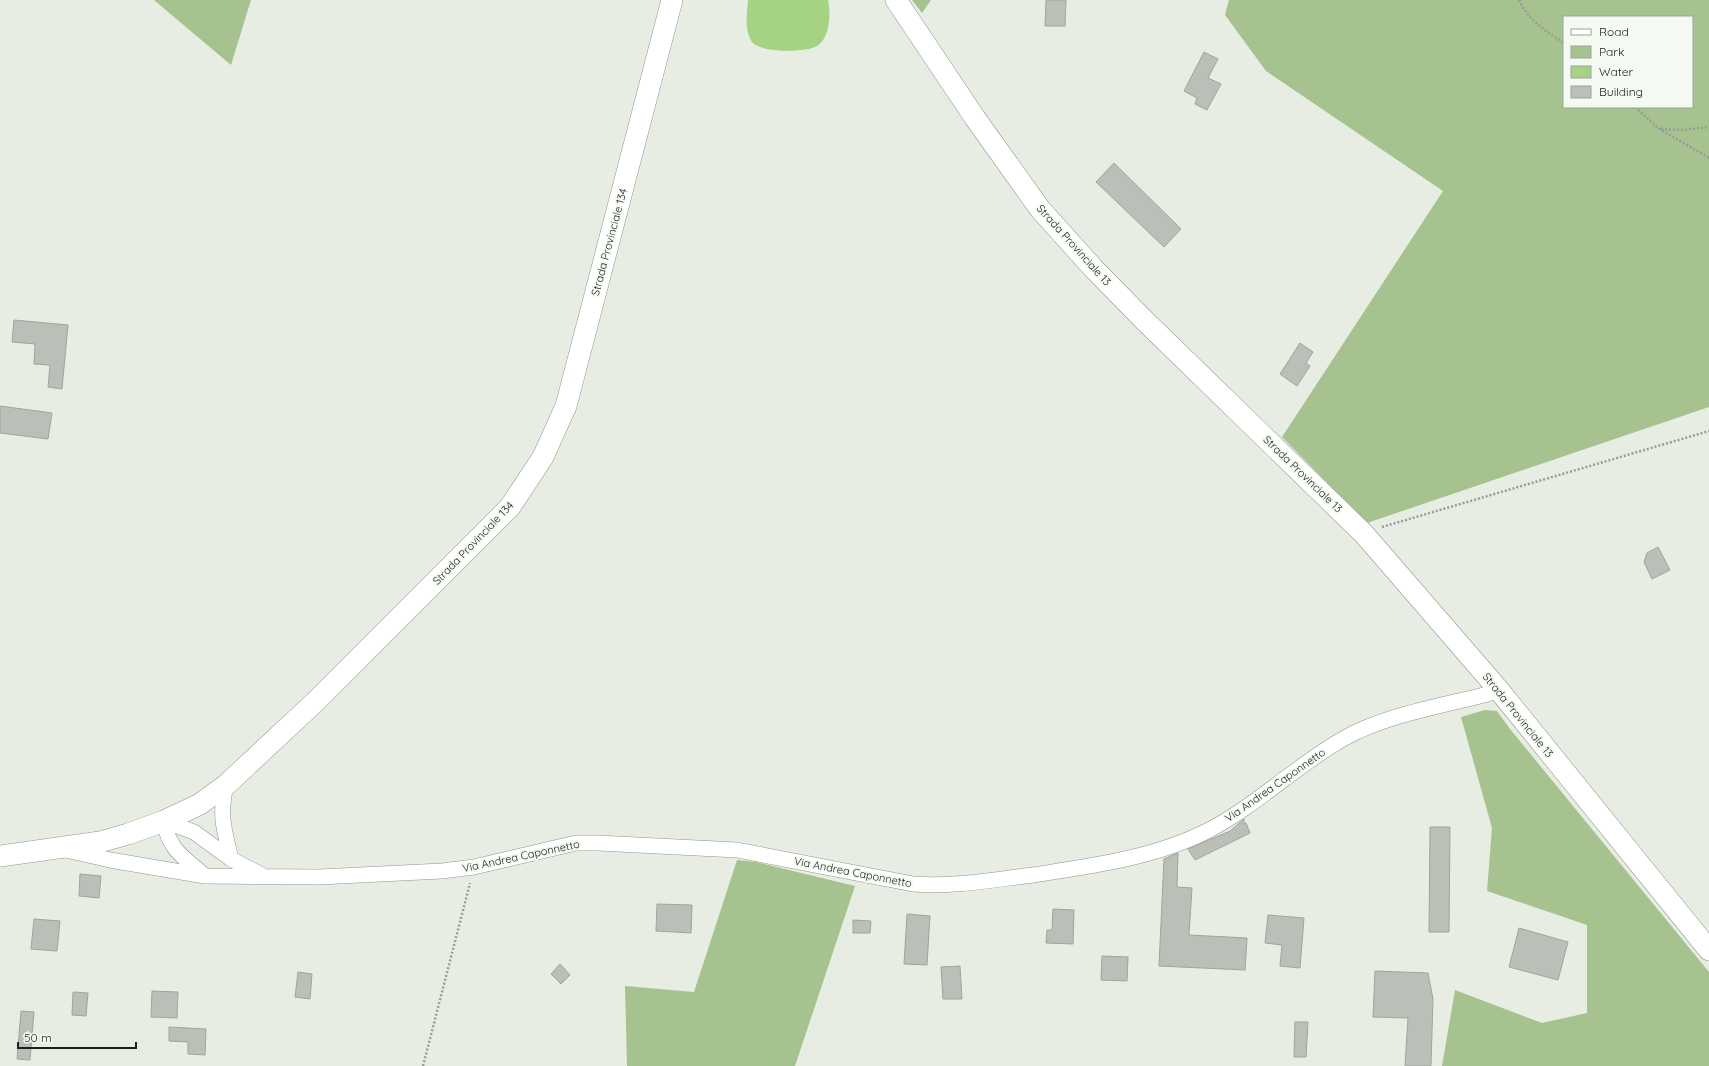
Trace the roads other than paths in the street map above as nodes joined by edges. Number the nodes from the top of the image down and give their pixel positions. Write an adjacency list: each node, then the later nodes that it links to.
1 (672, 0): 4 (main road, Strada Provinciale 134)
2 (896, 0): 3 (main road, Strada Provinciale 13)
3 (1498, 689): 10 (street, Via Andrea Caponnetto); 11 (main road, Strada Provinciale 13)
4 (226, 786): 5 (main road, Strada Provinciale 134); 8 (street)
5 (164, 821): 6 (main road, Strada Provinciale 134); 8 (street); 9 (street)
6 (58, 849): 7 (main road, Strada Provinciale 134); 9 (street, Via Andrea Caponnetto)
7 (0, 856)
8 (231, 859): 10 (street)
9 (205, 876): 10 (street, Via Andrea Caponnetto)
10 (265, 877)
11 (1709, 950)

